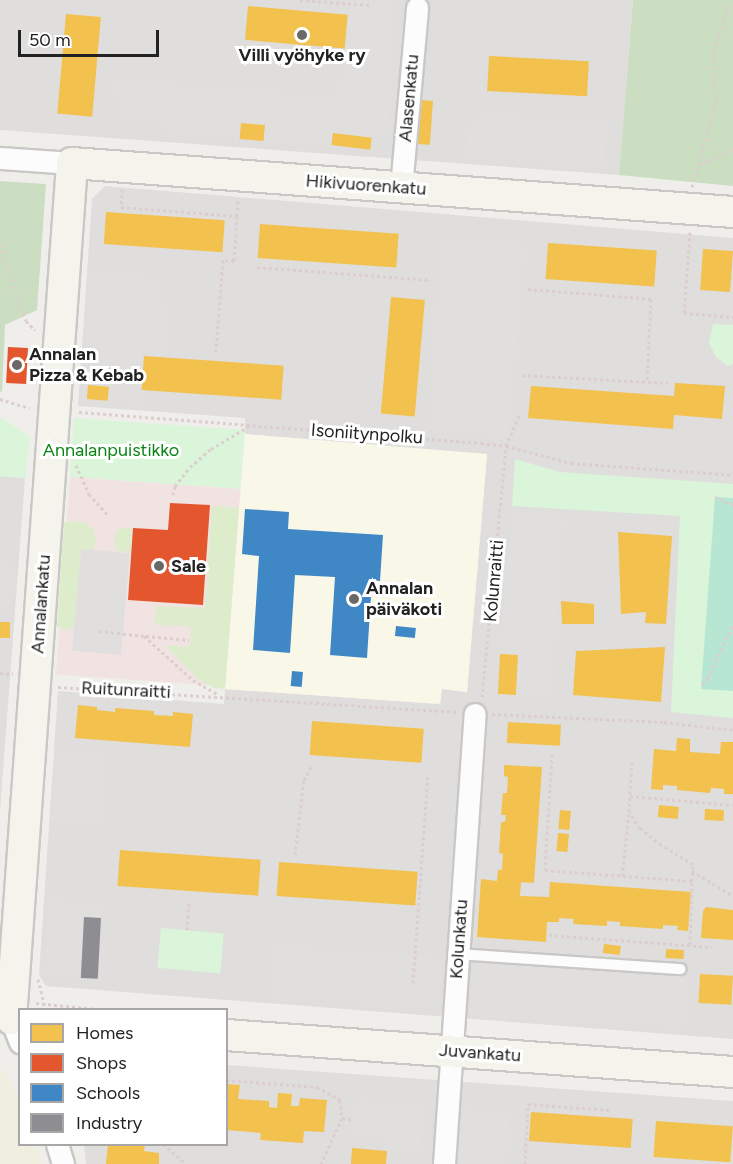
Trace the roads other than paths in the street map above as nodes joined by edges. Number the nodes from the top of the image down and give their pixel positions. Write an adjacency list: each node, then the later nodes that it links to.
1 (417, 8): 4 (street, Alasenkatu)
2 (0, 158): 3 (street, Hikivuorenkatu)
3 (72, 163): 4 (street, Hikivuorenkatu); 9 (street, Annalankatu)
4 (402, 188): 5 (street, Hikivuorenkatu)
5 (733, 212)
6 (475, 714): 7 (street, Kolunkatu)
7 (458, 954): 8 (lane); 11 (street, Kolunkatu)
8 (680, 969)
9 (12, 1020)
10 (228, 1035): 11 (street, Juvankatu)
11 (451, 1051): 12 (street, Juvankatu); 15 (street, Kolunkatu)
12 (733, 1072)
13 (58, 1146): 14 (street)
14 (63, 1164)
15 (444, 1164)

